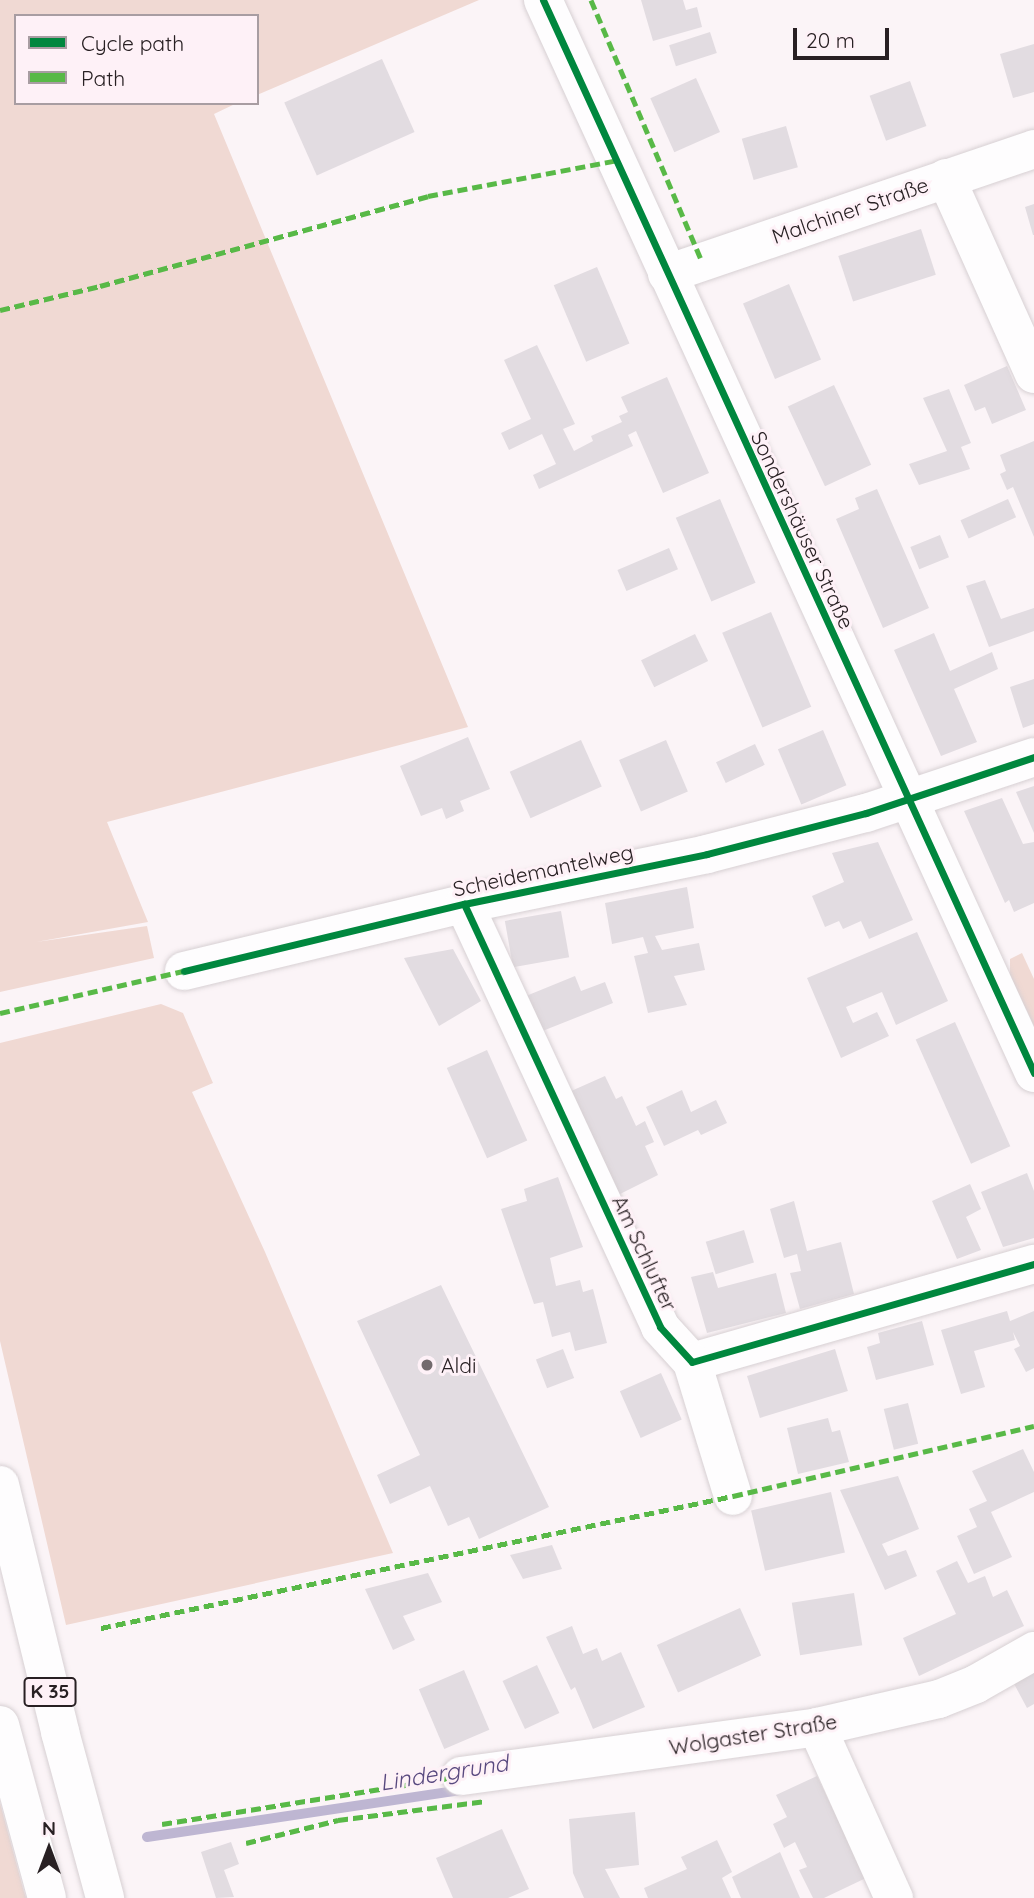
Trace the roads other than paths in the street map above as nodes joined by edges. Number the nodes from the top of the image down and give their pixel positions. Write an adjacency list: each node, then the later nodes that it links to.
1 (544, 0): 4 (main road, Sondershäuser Straße)
2 (1034, 149): 3 (main road, Malchiner Straße)
3 (946, 178): 4 (main road, Malchiner Straße); 5 (main road)
4 (667, 274): 7 (main road, Sondershäuser Straße)
5 (1034, 374)
6 (1034, 757): 7 (main road, Scheidemantelweg)
7 (908, 800): 8 (main road, Scheidemantelweg); 10 (main road, Sondershäuser Straße)
8 (464, 904): 9 (main road, Scheidemantelweg); 12 (main road, Am Schlufter)
9 (184, 971)
10 (1034, 1073)
11 (1034, 1264): 12 (main road)
12 (692, 1362): 14 (main road)
13 (0, 1485): 20 (main road, K 35)
14 (733, 1496)
15 (1034, 1651): 17 (main road, Wolgaster Straße)
16 (0, 1725): 19 (main road, K 35)
17 (817, 1727): 18 (main road, Wolgaster Straße); 21 (main road)
18 (461, 1776)
19 (47, 1898)
20 (106, 1898)
21 (894, 1898)

